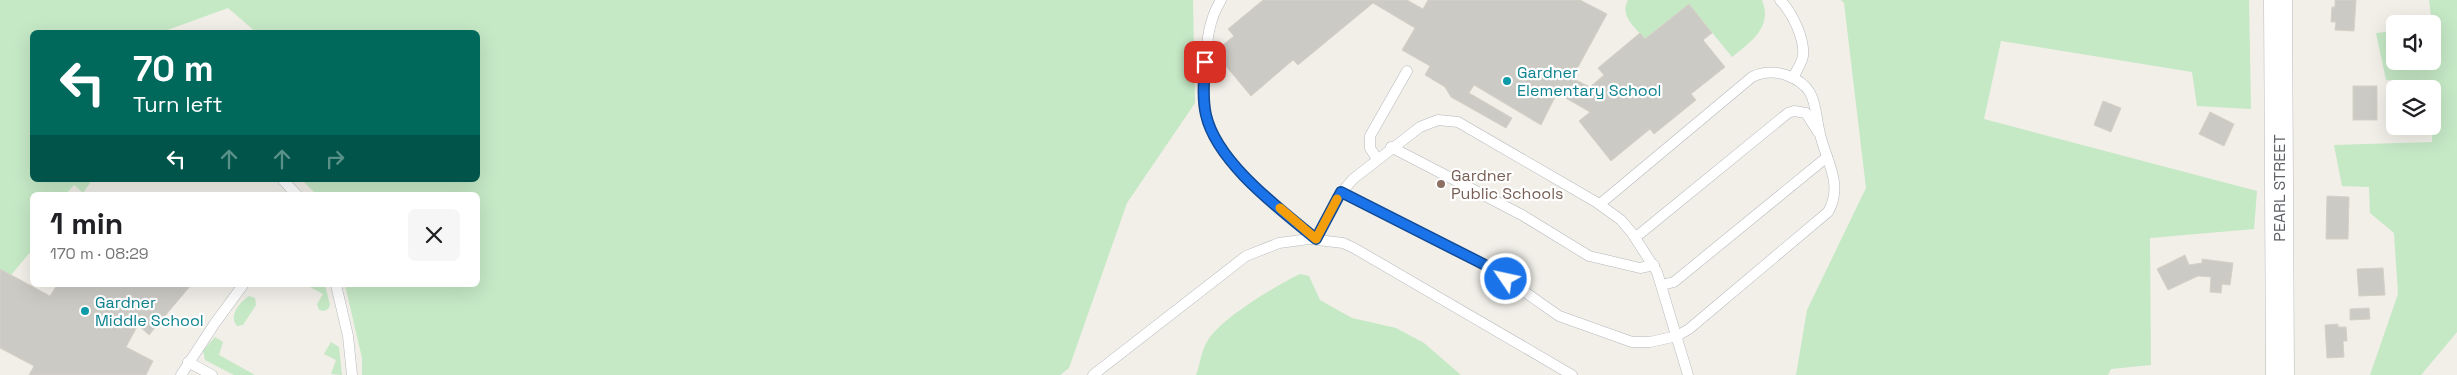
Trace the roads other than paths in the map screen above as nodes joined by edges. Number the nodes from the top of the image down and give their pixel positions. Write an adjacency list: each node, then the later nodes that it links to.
1 (1220, 0): 15 (lane)
2 (1780, 0): 5 (lane)
3 (2278, 0): 28 (main road, PEARL STREET)
4 (1408, 71): 9 (lane)
5 (1792, 78): 6 (lane); 13 (lane)
6 (1820, 137): 8 (lane); 14 (lane)
7 (1391, 147): 9 (lane); 13 (lane); 16 (lane)
8 (1827, 157): 17 (lane); 20 (lane)
9 (1378, 158): 12 (lane)
10 (285, 182): 11 (lane)
11 (294, 192)
12 (1341, 192): 15 (lane); 20 (lane)
13 (1600, 204): 14 (lane)
14 (1636, 237): 16 (lane)
15 (1316, 239): 25 (lane); 26 (lane)
16 (1654, 265): 17 (lane)
17 (1662, 286): 20 (lane)
18 (242, 287): 21 (lane)
19 (336, 287): 24 (lane)
20 (1677, 336): 27 (lane)
21 (188, 362): 22 (lane); 23 (lane)
22 (181, 375)
23 (212, 375)
24 (352, 375)
25 (1093, 375)
26 (1572, 375)
27 (1688, 375)
28 (2280, 375)

